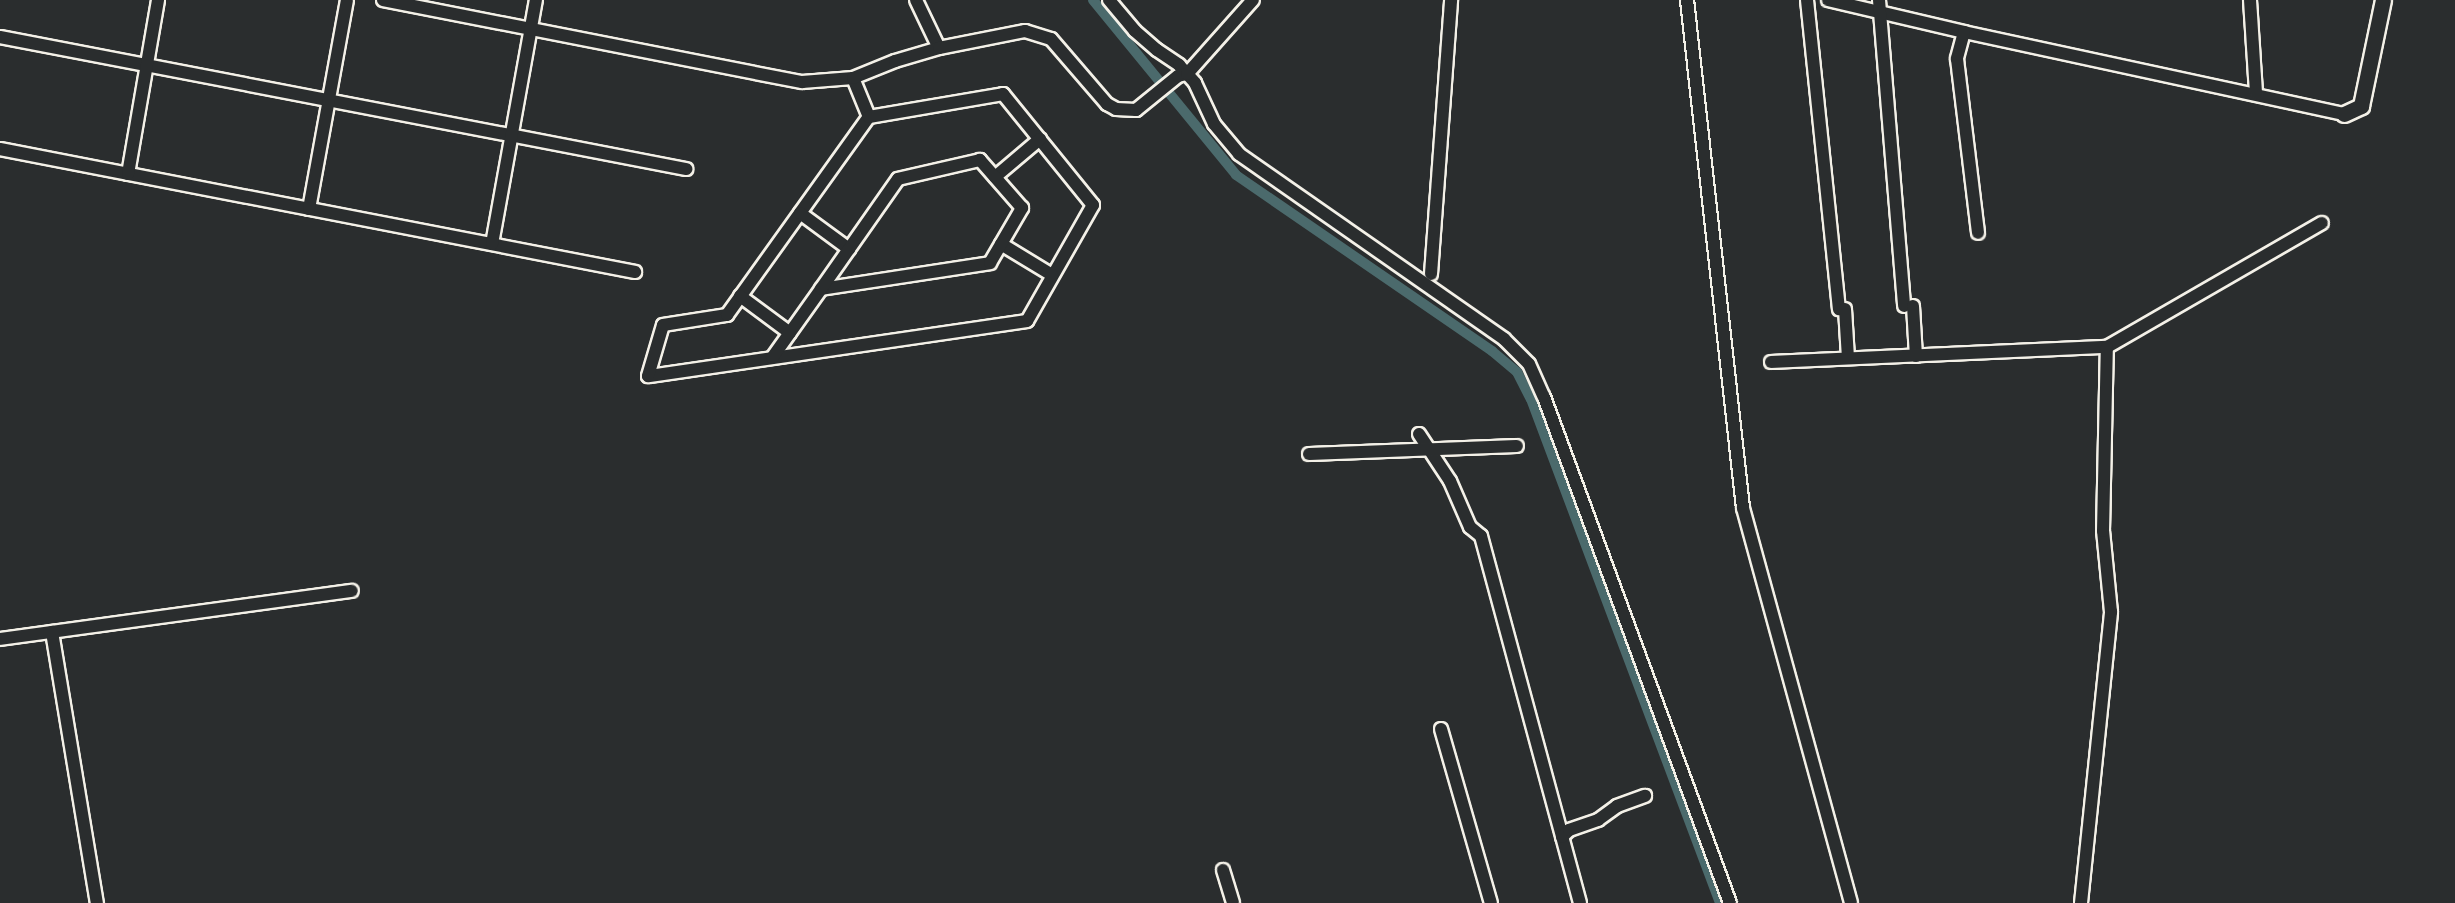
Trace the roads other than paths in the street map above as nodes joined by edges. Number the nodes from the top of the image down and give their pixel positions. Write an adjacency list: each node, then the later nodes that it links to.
1 (158, 0): 19 (street)
2 (347, 0): 23 (street)
3 (383, 0): 15 (street)
4 (537, 0): 15 (street)
5 (916, 0): 18 (street)
6 (1109, 0): 20 (street)
7 (1253, 0): 20 (street)
8 (1451, 0): 40 (street)
9 (1687, 0): 66 (street)
10 (1807, 0): 48 (street)
11 (1828, 0): 14 (street)
12 (2250, 0): 22 (street)
13 (2383, 0): 24 (street)
14 (1879, 6): 16 (street); 46 (street)
15 (531, 29): 21 (street); 26 (street)
16 (1964, 32): 22 (street); 35 (street)
17 (0, 37): 19 (street)
18 (939, 48): 20 (street); 21 (street)
19 (147, 65): 23 (street); 30 (street)
20 (1182, 75): 65 (street)
21 (853, 78): 25 (street)
22 (2256, 94): 24 (street)
23 (329, 100): 26 (street); 32 (street)
24 (2344, 114)
25 (869, 117): 27 (street); 33 (street)
26 (512, 135): 29 (street); 36 (street)
27 (1040, 139): 31 (street); 41 (street)
28 (0, 149): 30 (street)
29 (686, 169)
30 (128, 174): 32 (street)
31 (995, 177): 37 (street); 38 (street)
32 (309, 209): 36 (street)
33 (800, 213): 38 (street); 43 (street)
34 (2322, 223): 45 (street)
35 (1978, 233)
36 (492, 244): 39 (street)
37 (1001, 244): 41 (street); 42 (street)
38 (849, 249): 42 (street)
39 (635, 272)
40 (1431, 274)
41 (1053, 275): 47 (street)
42 (821, 289): 44 (street)
43 (740, 296): 44 (street); 47 (street)
44 (790, 333): 47 (street)
45 (2107, 347): 46 (street); 67 (street)
46 (1916, 356): 48 (street)
47 (772, 358)
48 (1848, 358): 49 (street)
49 (1771, 362)
50 (1419, 434): 52 (street)
51 (1517, 446): 52 (street)
52 (1430, 450): 53 (street); 59 (street)
53 (1309, 454)
54 (352, 591): 55 (street)
55 (52, 632): 56 (street); 61 (street)
56 (0, 639)
57 (1441, 729): 63 (street)
58 (1645, 796): 59 (street)
59 (1562, 837): 64 (street)
60 (1223, 870): 62 (street)
61 (97, 903)
62 (1233, 903)
63 (1491, 903)
64 (1580, 903)
65 (1730, 903)
66 (1851, 903)
67 (2081, 903)

